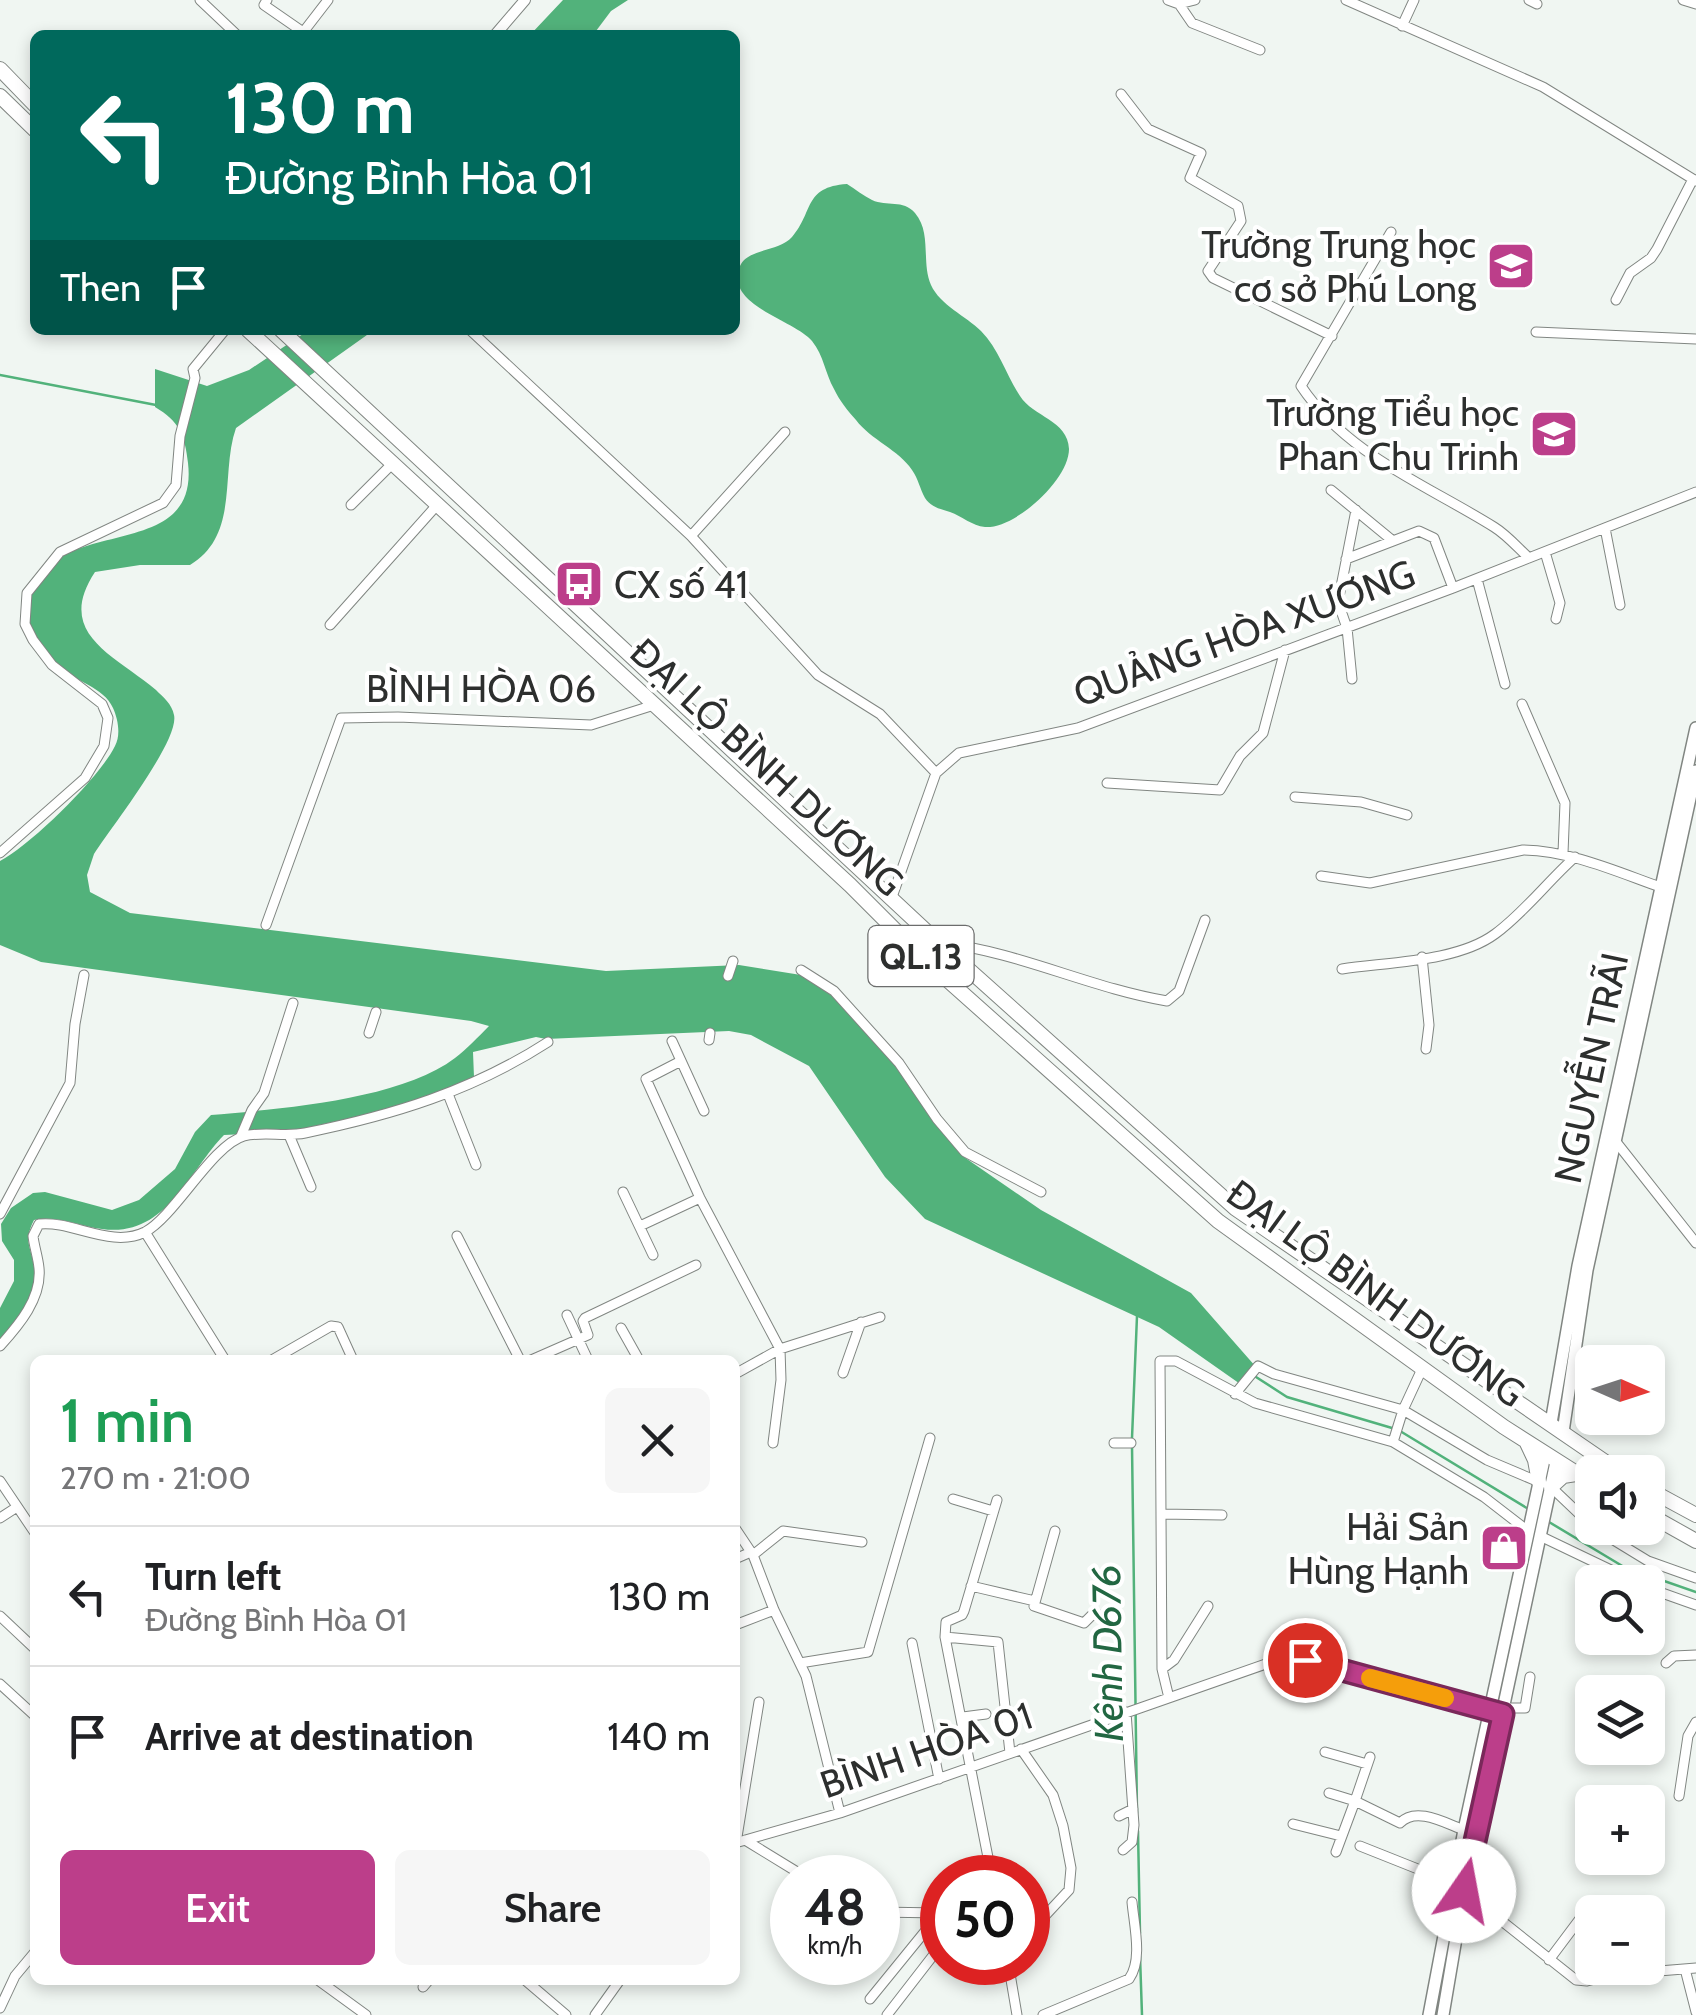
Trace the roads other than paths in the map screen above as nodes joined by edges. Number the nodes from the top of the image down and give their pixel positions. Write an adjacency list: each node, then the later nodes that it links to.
1 (200, 0): 12 (street)
2 (267, 0): 13 (street)
3 (328, 0): 14 (street)
4 (525, 0): 15 (street)
5 (1195, 0): 9 (street)
6 (1346, 0): 11 (street)
7 (1414, 0): 11 (street)
8 (1684, 0): 10 (street)
9 (1173, 2): 16 (street)
10 (1696, 4)
11 (1402, 26): 22 (street)
12 (232, 30)
13 (297, 30)
14 (305, 30)
15 (499, 30)
16 (1260, 50)
17 (0, 69): 20 (highway)
18 (1121, 94): 30 (street)
19 (0, 96): 21 (highway)
20 (30, 100)
21 (30, 125)
22 (1694, 180): 24 (street)
23 (1390, 232): 30 (street)
24 (1616, 300)
25 (1536, 332): 31 (street)
26 (221, 335): 66 (street)
27 (254, 335): 33 (highway, ĐẠI LỘ BÌNH DƯƠNG / QL.13)
28 (286, 335): 41 (highway, ĐẠI LỘ BÌNH DƯƠNG / QL.13)
29 (475, 335): 40 (street)
30 (1332, 336): 45 (street)
31 (1696, 338)
32 (785, 432): 40 (street)
33 (392, 464): 36 (street); 37 (highway, ĐẠI LỘ BÌNH DƯƠNG / QL.13)
34 (1332, 490): 38 (street)
35 (1696, 492): 39 (street, QUẢNG HÒA XƯƠNG)
36 (351, 505)
37 (437, 505): 44 (highway, ĐẠI LỘ BÌNH DƯƠNG / QL.13); 51 (street)
38 (1356, 510): 42 (street); 46 (street)
39 (1605, 528): 43 (street, QUẢNG HÒA XƯƠNG); 49 (street)
40 (690, 536): 62 (street)
41 (506, 539): 44 (highway); 54 (highway, ĐẠI LỘ BÌNH DƯƠNG / QL.13)
42 (1393, 541): 46 (street); 48 (street)
43 (1544, 552): 45 (street, QUẢNG HÒA XƯƠNG); 50 (street)
44 (492, 556): 57 (highway, ĐẠI LỘ BÌNH DƯƠNG / QL.13)
45 (1529, 558): 47 (street, QUẢNG HÒA XƯƠNG)
46 (1346, 559): 52 (street)
47 (1476, 579): 48 (street, QUẢNG HÒA XƯƠNG); 56 (street)
48 (1452, 588): 52 (street, QUẢNG HÒA XƯƠNG)
49 (1620, 605)
50 (1556, 618)
51 (330, 626)
52 (1347, 628): 53 (street, QUẢNG HÒA XƯƠNG); 55 (street)
53 (1286, 650): 62 (street, QUẢNG HÒA XƯƠNG); 63 (street)
54 (647, 670): 57 (highway); 71 (highway, ĐẠI LỘ BÌNH DƯƠNG / QL.13)
55 (1352, 678)
56 (1505, 684)
57 (633, 686): 59 (highway, ĐẠI LỘ BÌNH DƯƠNG / QL.13)
58 (1522, 704): 67 (street)
59 (654, 705): 73 (street, BÌNH HÒA 06); 76 (highway, ĐẠI LỘ BÌNH DƯƠNG / QL.13)
60 (1696, 728): 70 (main road, NGUYỄN TRÃI)
61 (1696, 771): 78 (main road, NGUYỄN TRÃI)
62 (936, 772): 71 (street)
63 (1107, 783)
64 (1294, 797): 65 (street)
65 (1407, 815)
66 (0, 853)
67 (1563, 853): 68 (street); 69 (street)
68 (1575, 857): 70 (street); 75 (street)
69 (1321, 876)
70 (1660, 887): 78 (main road, NGUYỄN TRÃI)
71 (892, 897): 74 (highway, ĐẠI LỘ BÌNH DƯƠNG / QL.13)
72 (1205, 920): 74 (street)
73 (267, 922)
74 (939, 943): 76 (highway); 126 (highway, ĐẠI LỘ BÌNH DƯƠNG / QL.13)
75 (1422, 957): 79 (street); 88 (street)
76 (924, 959): 121 (highway, ĐẠI LỘ BÌNH DƯƠNG / QL.13)
77 (733, 961): 82 (street)
78 (1650, 963): 94 (main road, NGUYỄN TRÃI)
79 (1342, 969)
80 (801, 970): 98 (street)
81 (84, 975): 100 (street)
82 (728, 976)
83 (293, 1003): 93 (street)
84 (376, 1012): 85 (street)
85 (370, 1032)
86 (672, 1041): 89 (street)
87 (548, 1042): 90 (street)
88 (1426, 1050)
89 (681, 1061): 91 (street); 99 (street)
90 (448, 1094): 92 (street); 95 (street)
91 (704, 1111)
92 (289, 1135): 93 (street); 96 (street)
93 (242, 1136): 102 (street)
94 (1612, 1137): 104 (street); 126 (main road, NGUYỄN TRÃI)
95 (476, 1166)
96 (311, 1187)
97 (623, 1192): 101 (street)
98 (1041, 1192)
99 (700, 1198): 101 (street); 113 (street)
100 (0, 1214)
101 (640, 1226): 105 (street)
102 (145, 1232): 112 (street); 114 (street)
103 (457, 1236): 117 (street)
104 (1696, 1243)
105 (653, 1254)
106 (696, 1265): 111 (street)
107 (567, 1315): 111 (street)
108 (880, 1317): 109 (street)
109 (861, 1322): 113 (street); 123 (street)
110 (621, 1328): 120 (street)
111 (578, 1340): 118 (street); 119 (street)
112 (0, 1346)
113 (780, 1349): 122 (street); 130 (street)
114 (222, 1355)
115 (281, 1355): 116 (street)
116 (351, 1355)
117 (517, 1355)
118 (543, 1355)
119 (586, 1355)
120 (637, 1355)
121 (1422, 1370): 125 (street); 129 (highway, ĐẠI LỘ BÌNH DƯƠNG / QL.13)
122 (740, 1371)
123 (843, 1372)
124 (1235, 1394): 125 (street); 128 (street); 143 (street)
125 (1402, 1410): 128 (street); 138 (street)
126 (1557, 1427): 133 (highway, ĐẠI LỘ BÌNH DƯƠNG / QL.13); 134 (highway)
127 (930, 1438): 172 (street)
128 (1393, 1442): 150 (street)
129 (1527, 1442): 134 (highway, ĐẠI LỘ BÌNH DƯƠNG / QL.13); 138 (highway)
130 (773, 1443)
131 (1114, 1443): 132 (street)
132 (1131, 1443)
133 (1596, 1455)
134 (1551, 1459): 135 (highway, ĐẠI LỘ BÌNH DƯƠNG / QL.13); 138 (main road)
135 (1575, 1473)
136 (1575, 1474): 138 (highway)
137 (0, 1481): 141 (street)
138 (1545, 1484): 142 (street); 150 (main road)
139 (1665, 1498): 145 (highway)
140 (952, 1499): 159 (street)
141 (17, 1507): 146 (street); 148 (street)
142 (1575, 1511)
143 (1161, 1514): 144 (street); 174 (street)
144 (1222, 1514)
145 (1696, 1515)
146 (0, 1518)
147 (1665, 1524): 152 (highway)
148 (30, 1526)
149 (1055, 1531): 161 (street)
150 (1534, 1533): 157 (street); 181 (main road)
151 (740, 1536): 155 (street)
152 (1696, 1541)
153 (862, 1542): 155 (street)
154 (1622, 1545): 158 (street)
155 (752, 1554): 156 (street); 164 (street)
156 (740, 1558)
157 (1601, 1565)
158 (1696, 1578)
159 (971, 1586): 161 (street); 168 (street)
160 (1665, 1594): 162 (street)
161 (1035, 1601): 166 (street)
162 (1696, 1605)
163 (1208, 1606): 174 (street)
164 (774, 1610): 167 (street); 172 (street)
165 (0, 1616): 170 (street)
166 (1118, 1616)
167 (740, 1623)
168 (944, 1636): 183 (street); 185 (street)
169 (912, 1642): 188 (street)
170 (30, 1644)
171 (1696, 1655): 173 (street)
172 (800, 1663): 193 (street)
173 (1666, 1663)
174 (1162, 1669): 177 (street)
175 (1530, 1677): 181 (street)
176 (0, 1684): 179 (street)
177 (1164, 1699): 180 (street, BÌNH HÒA 01); 181 (street, BÌNH HÒA 01)
178 (759, 1702): 197 (street)
179 (30, 1711)
180 (1130, 1711): 185 (street, BÌNH HÒA 01); 192 (street)
181 (1499, 1711): 196 (main road); 206 (main road)
182 (986, 1714): 183 (street)
183 (963, 1717): 187 (street)
184 (1696, 1722): 190 (street)
185 (1016, 1751): 187 (street, BÌNH HÒA 01); 208 (street)
186 (1325, 1752): 191 (street)
187 (970, 1768): 188 (street, BÌNH HÒA 01); 204 (street)
188 (939, 1779): 193 (street, BÌNH HÒA 01)
189 (1329, 1793): 191 (street)
190 (1679, 1796)
191 (1355, 1801): 196 (street); 198 (street)
192 (1133, 1809): 194 (street); 202 (street)
193 (840, 1813): 199 (street, BÌNH HÒA 01)
194 (1119, 1816)
195 (1293, 1824): 198 (street)
196 (1464, 1830): 206 (main road)
197 (740, 1835)
198 (1341, 1836): 203 (street)
199 (740, 1842)
200 (740, 1843): 205 (street)
201 (1360, 1846): 206 (street)
202 (1123, 1850)
203 (1336, 1852)
204 (987, 1855)
205 (770, 1858)
206 (1459, 1887): 212 (street); 230 (main road); 231 (main road)
207 (1132, 1902): 229 (street)
208 (1050, 1910)
209 (1575, 1926): 212 (street)
210 (920, 1939): 221 (street)
211 (30, 1958): 213 (street)
212 (1549, 1960): 215 (street)
213 (24, 1966): 214 (street); 222 (street)
214 (30, 1969)
215 (1690, 1969): 223 (street)
216 (920, 1972): 227 (street)
217 (325, 1985): 224 (street)
218 (531, 1985): 225 (street)
219 (616, 1985): 226 (street)
220 (1012, 1985): 228 (street)
221 (870, 1998)
222 (0, 2008)
223 (1696, 2012)
224 (366, 2015)
225 (566, 2015)
226 (595, 2015)
227 (887, 2015)
228 (1018, 2015)
229 (1043, 2015)
230 (1428, 2015)
231 (1442, 2015)

